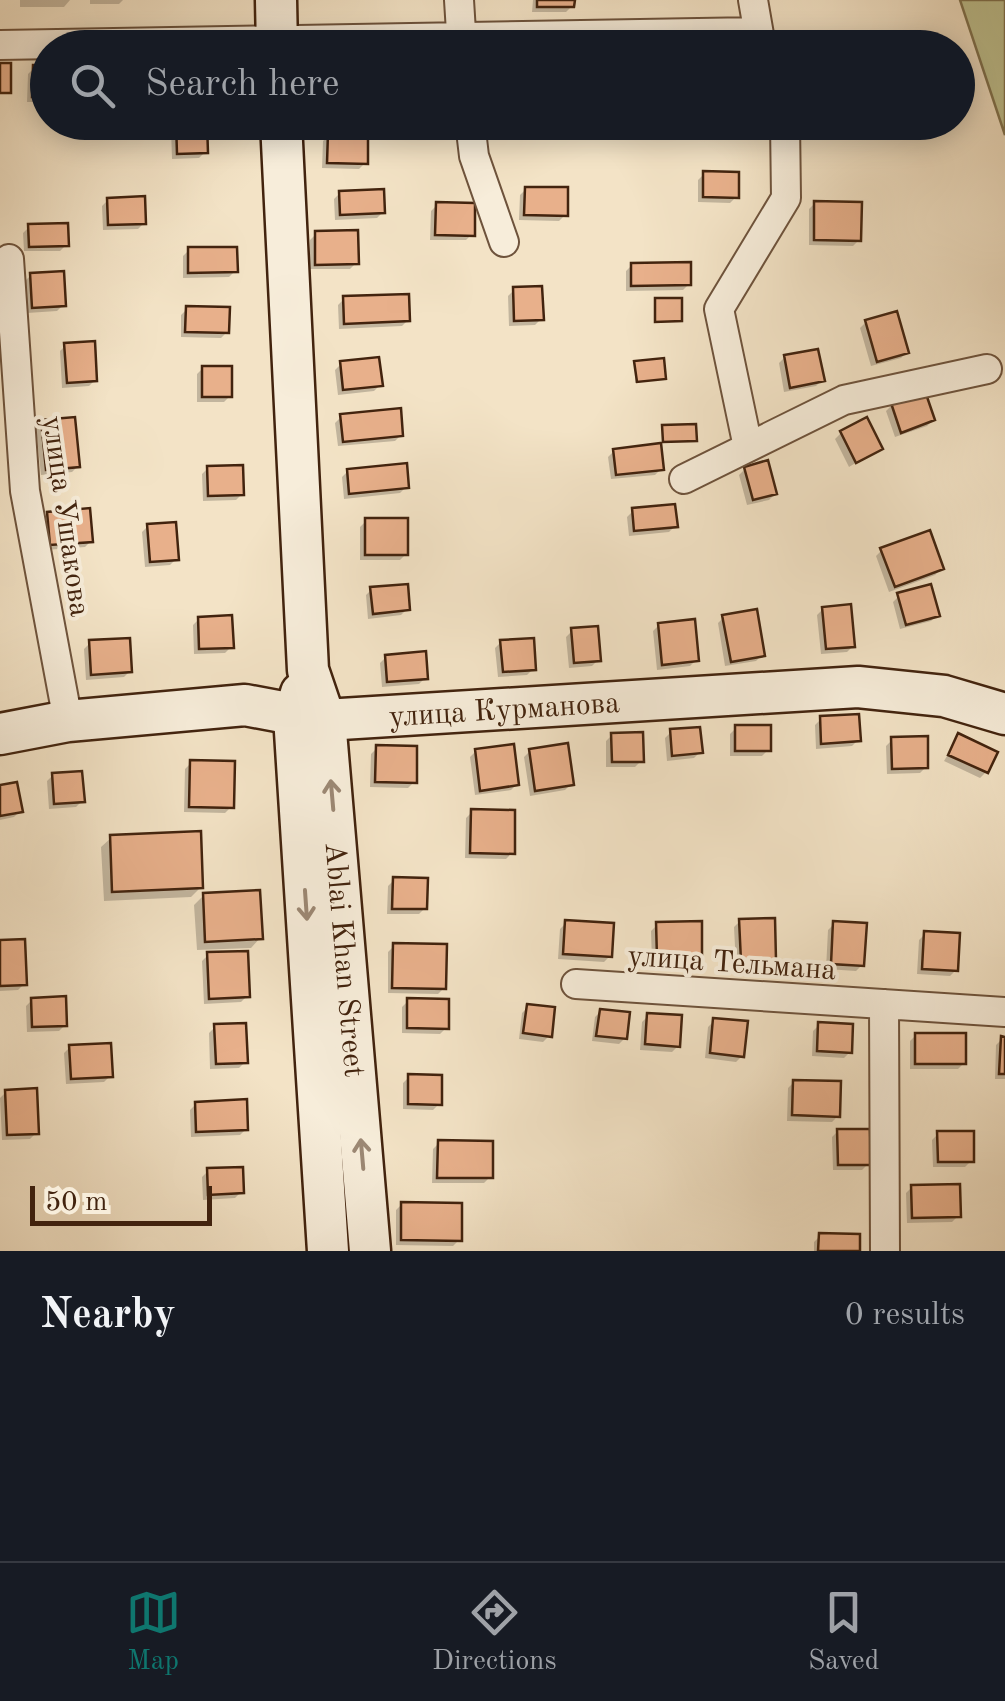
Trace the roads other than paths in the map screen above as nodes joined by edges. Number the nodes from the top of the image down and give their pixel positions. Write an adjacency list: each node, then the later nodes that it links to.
1 (276, 0): 4 (street)
2 (460, 0): 5 (street)
3 (753, 0): 6 (street)
4 (277, 30)
5 (461, 30)
6 (758, 30)
7 (0, 45): 8 (street)
8 (30, 45)
9 (282, 140): 18 (street, Ablai Khan Street)
10 (472, 140): 12 (street)
11 (785, 140): 15 (street)
12 (504, 242)
13 (9, 259): 19 (street, улица Ушакова)
14 (987, 370): 15 (street)
15 (748, 447): 16 (street)
16 (684, 479)
17 (1005, 714): 18 (street, улица Курманова)
18 (310, 718): 19 (street, улица Курманова); 24 (street, Ablai Khan Street, one-way to 24); 25 (street, Ablai Khan Street, one-way to 18)
19 (68, 721): 20 (street, улица Курманова)
20 (0, 734)
21 (576, 984): 22 (street, улица Тельмана)
22 (884, 1004): 23 (street, улица Тельмана); 26 (street)
23 (1005, 1012)
24 (328, 1251)
25 (370, 1251)
26 (885, 1251)

